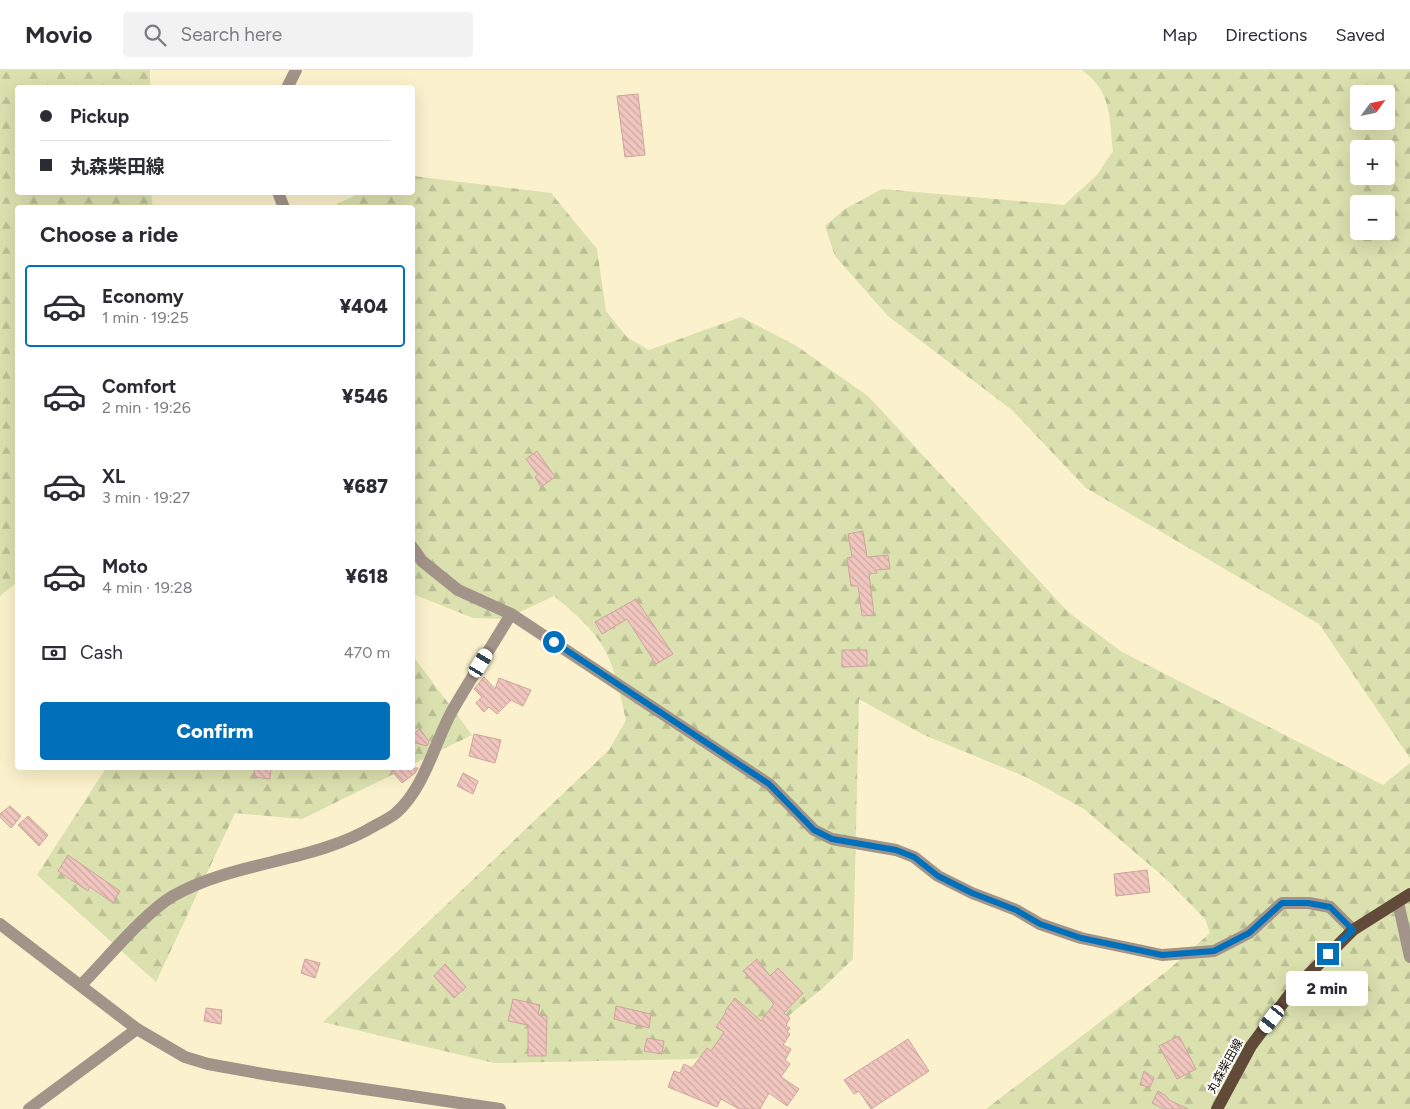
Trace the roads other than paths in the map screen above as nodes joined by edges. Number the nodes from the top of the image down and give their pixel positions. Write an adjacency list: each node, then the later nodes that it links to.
1 (296, 70): 2 (street)
2 (288, 85)
3 (415, 551): 4 (street)
4 (511, 614): 8 (street); 10 (street)
5 (1410, 894): 6 (main road, 丸森柴田線)
6 (1398, 902): 8 (main road, 丸森柴田線); 9 (street)
7 (0, 924): 10 (street)
8 (1353, 930): 14 (main road, 丸森柴田線)
9 (1410, 957)
10 (81, 985): 11 (street)
11 (137, 1029): 12 (street); 13 (street)
12 (30, 1109)
13 (500, 1109)
14 (1217, 1109)

